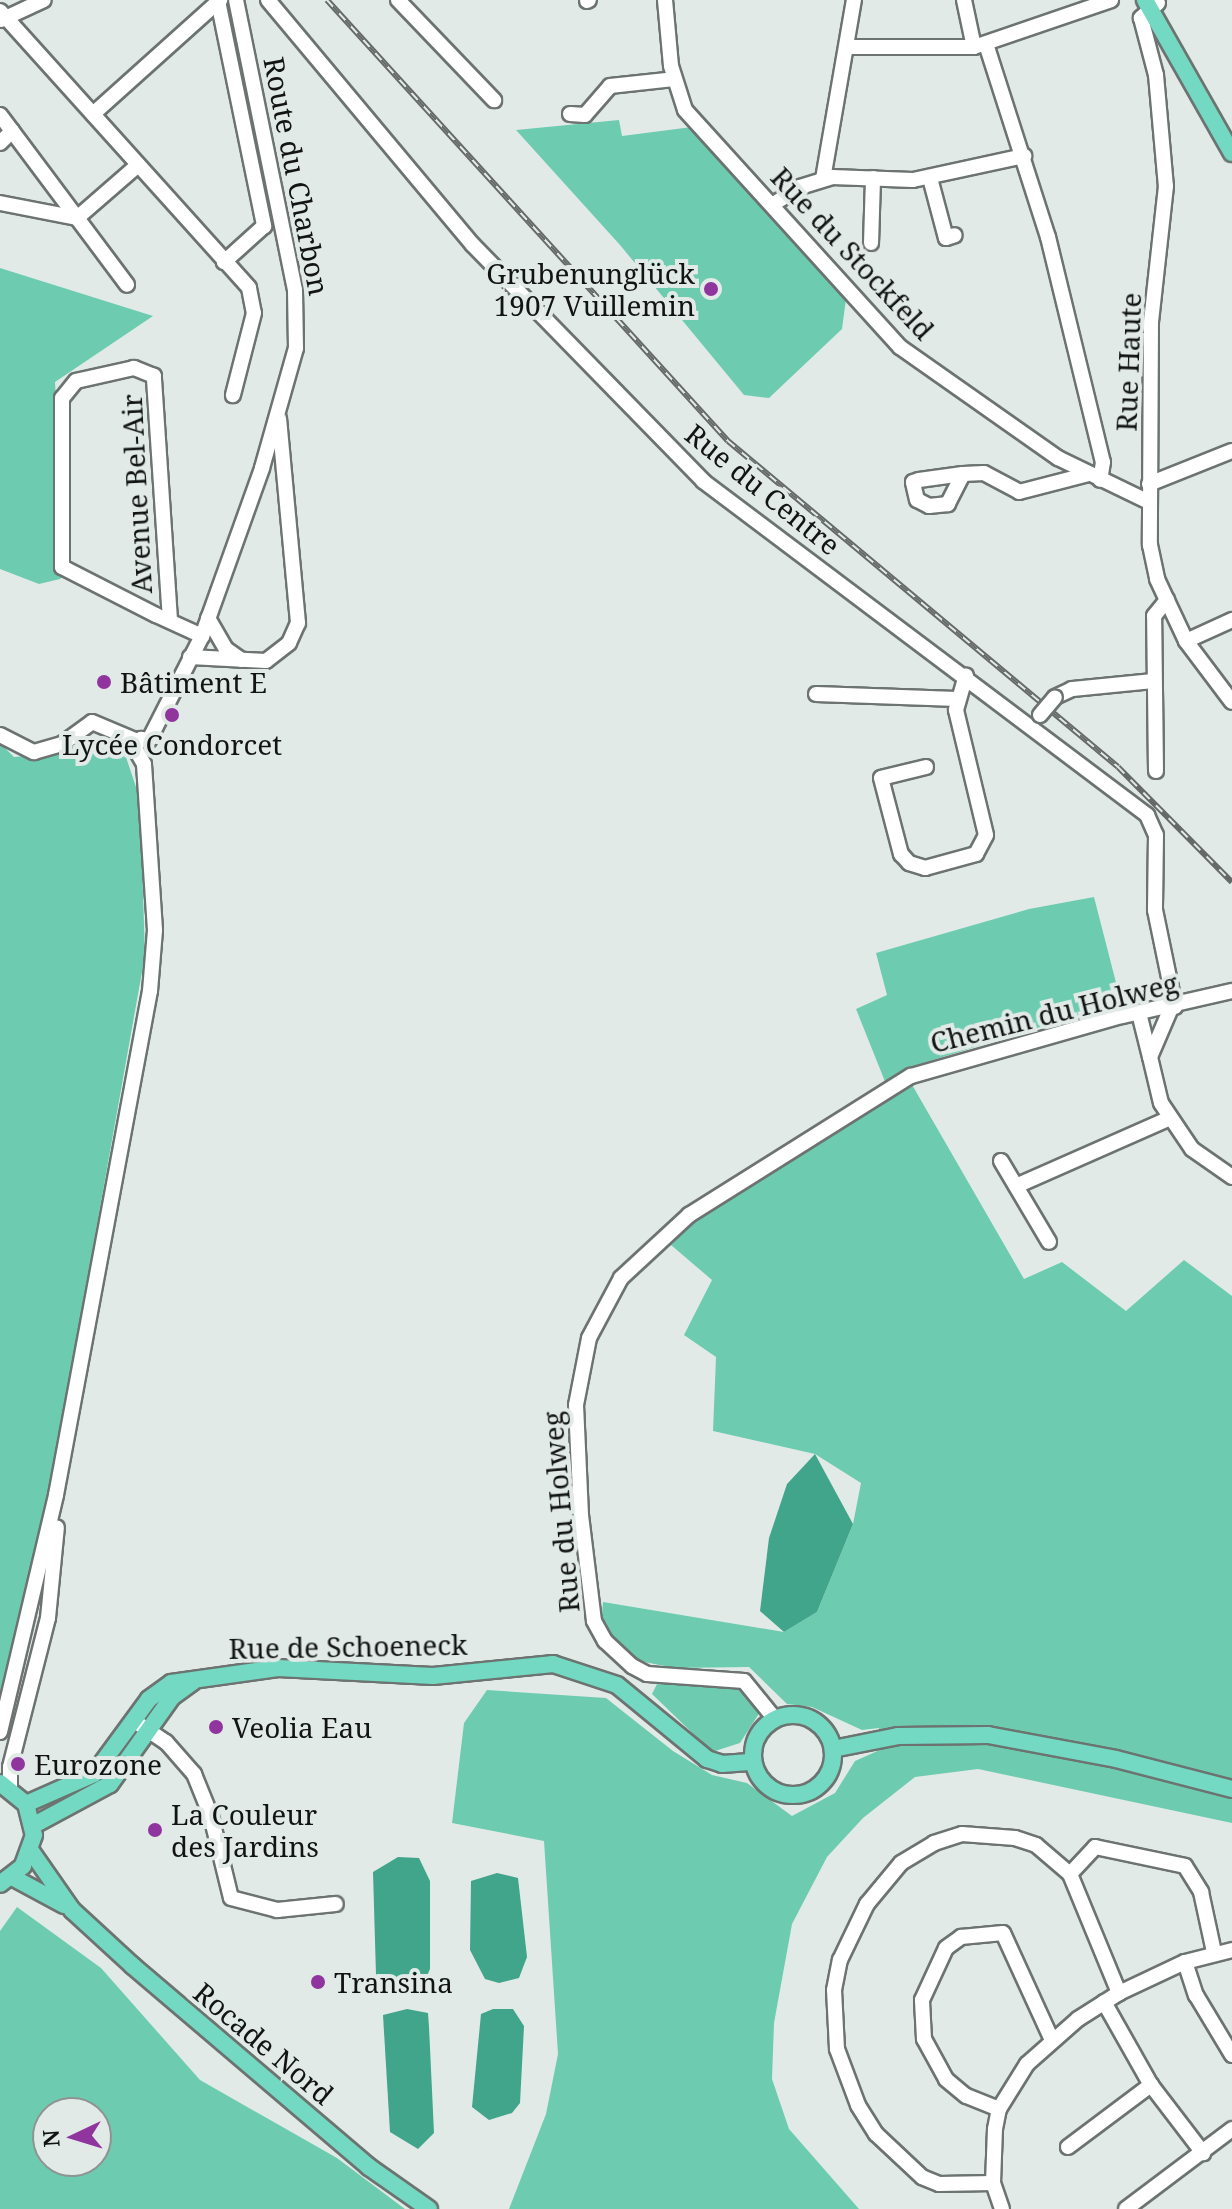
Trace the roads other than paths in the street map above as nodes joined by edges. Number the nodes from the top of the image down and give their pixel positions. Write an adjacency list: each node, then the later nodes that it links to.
1 (44, 0): 12 (street)
2 (219, 0): 18 (street); 34 (street)
3 (238, 0): 37 (street, Route du Charbon)
4 (268, 0): 53 (street, Rue du Centre)
5 (398, 0): 17 (street)
6 (665, 0): 16 (street)
7 (673, 0): 16 (street)
8 (854, 0): 15 (street)
9 (964, 0): 14 (street)
10 (1111, 0): 14 (street)
11 (1152, 3): 13 (main road)
12 (2, 17): 18 (street)
13 (1161, 32): 22 (main road); 43 (street, Rue Haute)
14 (980, 45): 15 (street); 24 (street)
15 (847, 47): 28 (street)
16 (674, 79): 19 (street); 30 (street, Rue du Stockfeld)
17 (494, 100)
18 (93, 114): 25 (street)
19 (570, 114)
20 (0, 115): 21 (street)
21 (12, 131): 23 (street); 31 (street)
22 (1230, 140)
23 (0, 143)
24 (1024, 156): 27 (street); 42 (street)
25 (138, 165): 31 (street); 34 (street)
26 (873, 178): 27 (street); 28 (street); 33 (street)
27 (930, 178): 32 (street)
28 (823, 179): 30 (street)
29 (0, 203): 31 (street)
30 (772, 205): 42 (street, Rue du Stockfeld)
31 (77, 218): 35 (street)
32 (955, 235)
33 (871, 243)
34 (224, 262): 36 (street)
35 (127, 285)
36 (233, 395)
37 (278, 408): 39 (street, Route du Charbon); 40 (street, Route du Charbon)
38 (1232, 451): 43 (street)
39 (262, 468): 40 (street); 46 (street, Route du Charbon)
40 (284, 469): 52 (street, Route du Charbon)
41 (963, 474): 42 (street)
42 (1094, 477): 44 (street, Rue du Stockfeld)
43 (1149, 484): 44 (street, Rue Haute)
44 (1149, 502): 45 (street, Rue Haute)
45 (1167, 600): 50 (street, Rue Haute); 54 (street)
46 (208, 618): 49 (street, Route du Charbon); 52 (street)
47 (170, 620): 47 (street, Avenue Bel-Air); 49 (street, Avenue Bel-Air)
48 (1232, 620): 50 (street)
49 (202, 636): 51 (street, Route du Charbon)
50 (1186, 641): 57 (street, Rue Haute)
51 (190, 657): 52 (street); 60 (street, Route du Charbon)
52 (248, 663)
53 (966, 675): 56 (street); 58 (street, Rue du Centre)
54 (1154, 681): 58 (street, bridge); 62 (street)
55 (816, 694): 56 (street)
56 (957, 699): 61 (street)
57 (1232, 702)
58 (1036, 721): 64 (street, Rue du Centre)
59 (0, 735): 60 (street)
60 (143, 740): 73 (street, Route du Charbon)
61 (926, 767)
62 (1156, 771)
63 (1232, 991): 64 (street, Chemin du Holweg)
64 (1173, 1008): 65 (street, Chemin du Holweg); 66 (street)
65 (1139, 1013): 66 (street); 67 (street, Chemin du Holweg)
66 (1150, 1057): 68 (street)
67 (892, 1088): 75 (street, Rue du Holweg)
68 (1168, 1119): 70 (street); 71 (street)
69 (1001, 1161): 71 (street)
70 (1232, 1177)
71 (1016, 1186): 72 (street)
72 (1049, 1242)
73 (56, 1495): 78 (street); 81 (street)
74 (201, 1676): 76 (main road, Rue de Schoeneck); 77 (main road, Rue de Schoeneck); 80 (main road, Rue de Schoeneck)
75 (775, 1719): 79 (main road); 80 (main road)
76 (133, 1720): 77 (street); 83 (main road, Rue de Schoeneck)
77 (149, 1731): 84 (main road, Rue de Schoeneck); 88 (street)
78 (0, 1732)
79 (833, 1749): 80 (main road); 82 (main road)
80 (753, 1762)
81 (5, 1786): 83 (main road)
82 (1232, 1789)
83 (26, 1804): 84 (main road)
84 (34, 1825): 85 (main road)
85 (31, 1851): 87 (main road); 89 (main road)
86 (1070, 1874): 91 (street); 93 (street); 102 (street)
87 (6, 1881): 89 (main road)
88 (336, 1904)
89 (72, 1910): 103 (main road, Rocade Nord)
90 (1232, 1950): 91 (street)
91 (1214, 1952): 92 (street)
92 (1185, 1962): 93 (street); 96 (street)
93 (1119, 1993): 94 (street)
94 (1104, 2002): 95 (street); 97 (street)
95 (1052, 2040): 98 (street); 98 (street)
96 (1232, 2055)
97 (1151, 2085): 100 (street); 101 (street)
98 (999, 2109): 102 (street)
99 (1232, 2129): 101 (street)
100 (1068, 2147)
101 (1203, 2153): 105 (street)
102 (993, 2183): 104 (street)
103 (429, 2209)
104 (1002, 2209)
105 (1126, 2209)

